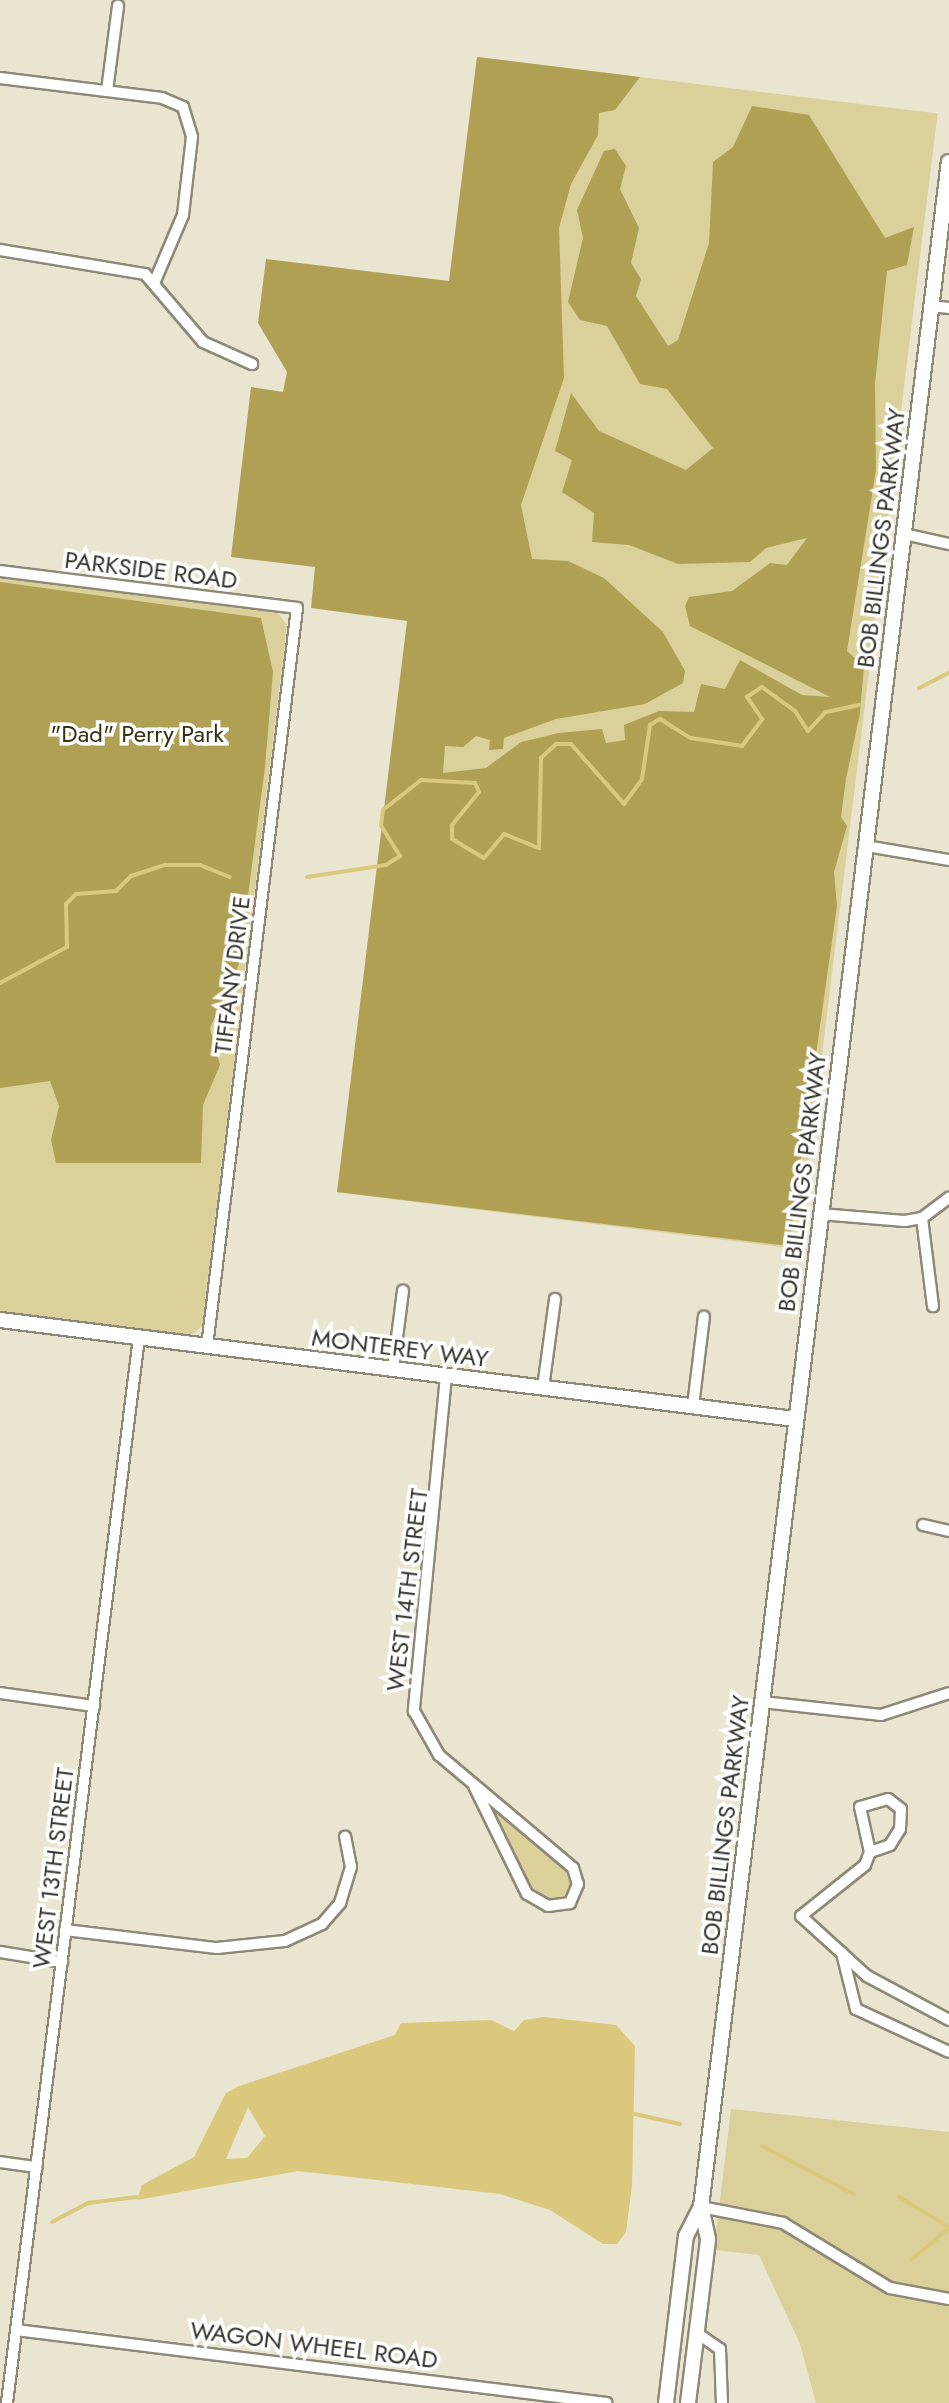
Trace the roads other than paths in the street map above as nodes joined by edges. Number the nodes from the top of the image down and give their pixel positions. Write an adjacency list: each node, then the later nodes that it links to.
1 (118, 6): 3 (street)
2 (0, 78): 3 (street)
3 (107, 91): 6 (street)
4 (949, 162): 7 (main road, BOB BILLINGS PARKWAY)
5 (0, 250): 6 (street)
6 (155, 281): 9 (street)
7 (931, 306): 8 (street); 10 (main road, BOB BILLINGS PARKWAY)
8 (949, 308)
9 (252, 364)
10 (904, 534): 11 (street); 14 (main road, BOB BILLINGS PARKWAY)
11 (946, 538)
12 (0, 571): 13 (street, PARKSIDE ROAD)
13 (297, 608): 25 (street, TIFFANY DRIVE)
14 (866, 846): 15 (street); 17 (main road, BOB BILLINGS PARKWAY)
15 (949, 860)
16 (949, 1198): 18 (street)
17 (820, 1214): 18 (street); 30 (main road, BOB BILLINGS PARKWAY)
18 (922, 1218): 21 (street)
19 (403, 1291): 26 (street)
20 (555, 1299): 28 (street)
21 (933, 1306)
22 (704, 1317): 29 (street)
23 (0, 1320): 24 (main road, MONTEREY WAY)
24 (139, 1337): 25 (main road, MONTEREY WAY); 36 (street, WEST 13TH STREET)
25 (207, 1346): 26 (main road, MONTEREY WAY)
26 (393, 1369): 27 (main road, MONTEREY WAY)
27 (446, 1376): 28 (main road, MONTEREY WAY); 37 (street, WEST 14TH STREET)
28 (543, 1388): 29 (main road, MONTEREY WAY)
29 (693, 1406): 30 (main road, MONTEREY WAY)
30 (795, 1419): 35 (main road, BOB BILLINGS PARKWAY)
31 (923, 1525): 32 (street)
32 (949, 1531)
33 (0, 1693): 36 (street)
34 (949, 1693): 35 (street)
35 (762, 1702): 48 (main road, BOB BILLINGS PARKWAY)
36 (94, 1706): 40 (street, WEST 13TH STREET)
37 (474, 1786): 37 (street, WEST 14TH STREET)
38 (345, 1837): 40 (street)
39 (870, 1852): 39 (street); 42 (street)
40 (65, 1930): 43 (street, WEST 13TH STREET)
41 (0, 1952): 43 (street)
42 (842, 1953): 44 (street); 45 (street)
43 (62, 1962): 47 (street, WEST 13TH STREET)
44 (949, 2020)
45 (949, 2052)
46 (0, 2162): 47 (street)
47 (37, 2167): 50 (street, WEST 13TH STREET)
48 (701, 2207): 49 (street); 51 (main road, BOB BILLINGS PARKWAY); 54 (main road, BOB BILLINGS PARKWAY)
49 (949, 2299)
50 (16, 2330): 52 (street, WEST 13TH STREET); 53 (street, WAGON WHEEL ROAD)
51 (697, 2333): 55 (main road, BOB BILLINGS PARKWAY); 56 (street)
52 (7, 2403)
53 (607, 2403)
54 (666, 2403)
55 (688, 2403)
56 (722, 2403)

